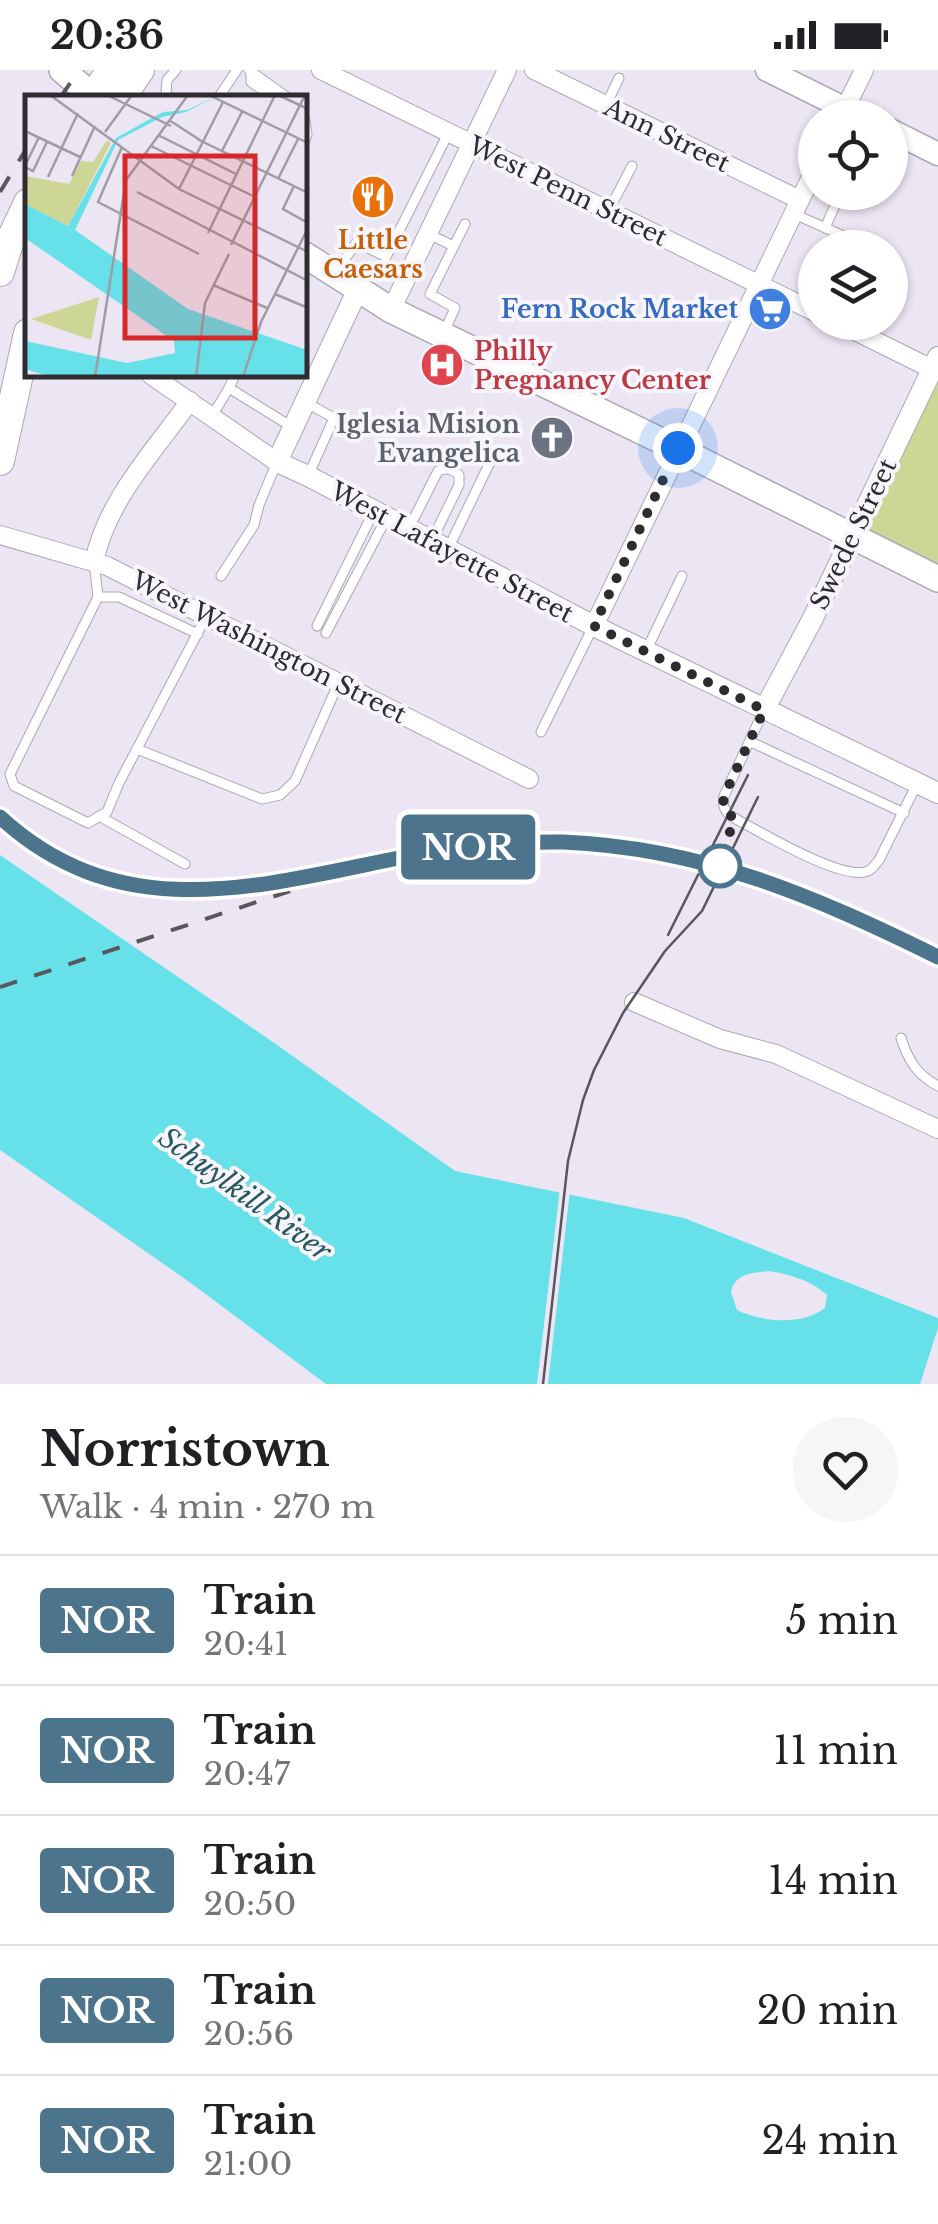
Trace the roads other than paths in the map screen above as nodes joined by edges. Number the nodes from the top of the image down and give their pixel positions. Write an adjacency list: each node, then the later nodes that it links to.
1 (62, 70): 13 (main road)
2 (111, 70): 14 (highway)
3 (176, 70): 11 (lane)
4 (237, 70): 17 (lane)
5 (321, 70): 23 (street, West Penn Street)
6 (507, 70): 25 (street)
7 (534, 70): 22 (street, Ann Street)
8 (768, 70): 20 (main road)
9 (864, 70): 21 (street)
10 (250, 71): 18 (lane); 19 (lane)
11 (150, 73): 15 (highway); 16 (lane)
12 (620, 78): 22 (lane)
13 (97, 95)
14 (101, 95)
15 (104, 95)
16 (167, 95)
17 (220, 95)
18 (270, 95)
19 (284, 95)
20 (824, 100)
21 (854, 100)
22 (606, 105): 29 (street, Ann Street)
23 (449, 132): 25 (street, West Penn Street); 28 (lane)
24 (908, 136): 26 (main road)
25 (470, 142): 31 (street, West Penn Street); 33 (street)
26 (936, 146)
27 (632, 166): 31 (lane)
28 (412, 202): 33 (lane); 39 (lane)
29 (797, 207): 35 (lane); 44 (street)
30 (25, 210): 42 (highway)
31 (609, 210): 44 (street, West Penn Street)
32 (832, 210): 35 (lane)
33 (436, 215): 37 (street)
34 (465, 224): 38 (lane)
35 (824, 228): 36 (lane)
36 (829, 230)
37 (428, 232): 38 (lane); 41 (street)
38 (453, 246): 48 (lane)
39 (386, 256): 41 (lane); 43 (lane)
40 (308, 257): 43 (main road)
41 (410, 269): 47 (street)
42 (0, 272)
43 (334, 274): 45 (main road)
44 (758, 284): 46 (street, West Penn Street); 59 (street)
45 (358, 289): 47 (main road); 56 (street)
46 (798, 304)
47 (391, 310): 48 (main road)
48 (443, 335): 59 (main road)
49 (879, 340): 51 (street)
50 (25, 348): 61 (highway)
51 (935, 363): 67 (street, Swede Street)
52 (156, 378): 55 (street, West Lafayette Street)
53 (234, 378): 54 (lane)
54 (230, 388): 57 (lane); 58 (lane)
55 (190, 401): 57 (street, West Lafayette Street); 69 (street)
56 (306, 402): 58 (street); 63 (lane)
57 (212, 416): 62 (street, West Lafayette Street)
58 (293, 428): 62 (street)
59 (678, 448): 67 (main road); 76 (street)
60 (494, 454): 68 (lane)
61 (0, 461)
62 (276, 462): 63 (street, West Lafayette Street); 70 (lane)
63 (308, 476): 64 (street, West Lafayette Street)
64 (380, 514): 65 (street, West Lafayette Street); 75 (lane); 77 (lane)
65 (409, 528): 68 (street, West Lafayette Street); 68 (lane)
66 (0, 536): 69 (street, West Washington Street)
67 (852, 537): 72 (main road); 81 (street, Swede Street)
68 (440, 545): 76 (street, West Lafayette Street)
69 (94, 562): 73 (lane); 74 (street, West Washington Street)
70 (222, 576)
71 (682, 576): 79 (lane)
72 (938, 580)
73 (98, 597): 78 (lane); 89 (lane)
74 (207, 616): 78 (lane); 80 (street, West Washington Street)
75 (317, 626)
76 (594, 626): 79 (street, West Lafayette Street); 82 (lane)
77 (326, 632)
78 (198, 634): 84 (lane)
79 (646, 652): 81 (street, West Lafayette Street)
80 (339, 682): 84 (lane); 85 (street, West Washington Street)
81 (764, 710): 83 (lane); 86 (street, West Lafayette Street)
82 (542, 732)
83 (751, 742): 88 (lane); 88 (lane)
84 (137, 749): 89 (lane)
85 (529, 779)
86 (918, 784): 87 (street, West Lafayette Street); 88 (lane)
87 (938, 793)
88 (904, 812)
89 (99, 816): 90 (lane)
90 (185, 864)
91 (634, 1002): 94 (street)
92 (901, 1038): 93 (lane)
93 (938, 1086)
94 (938, 1129)

